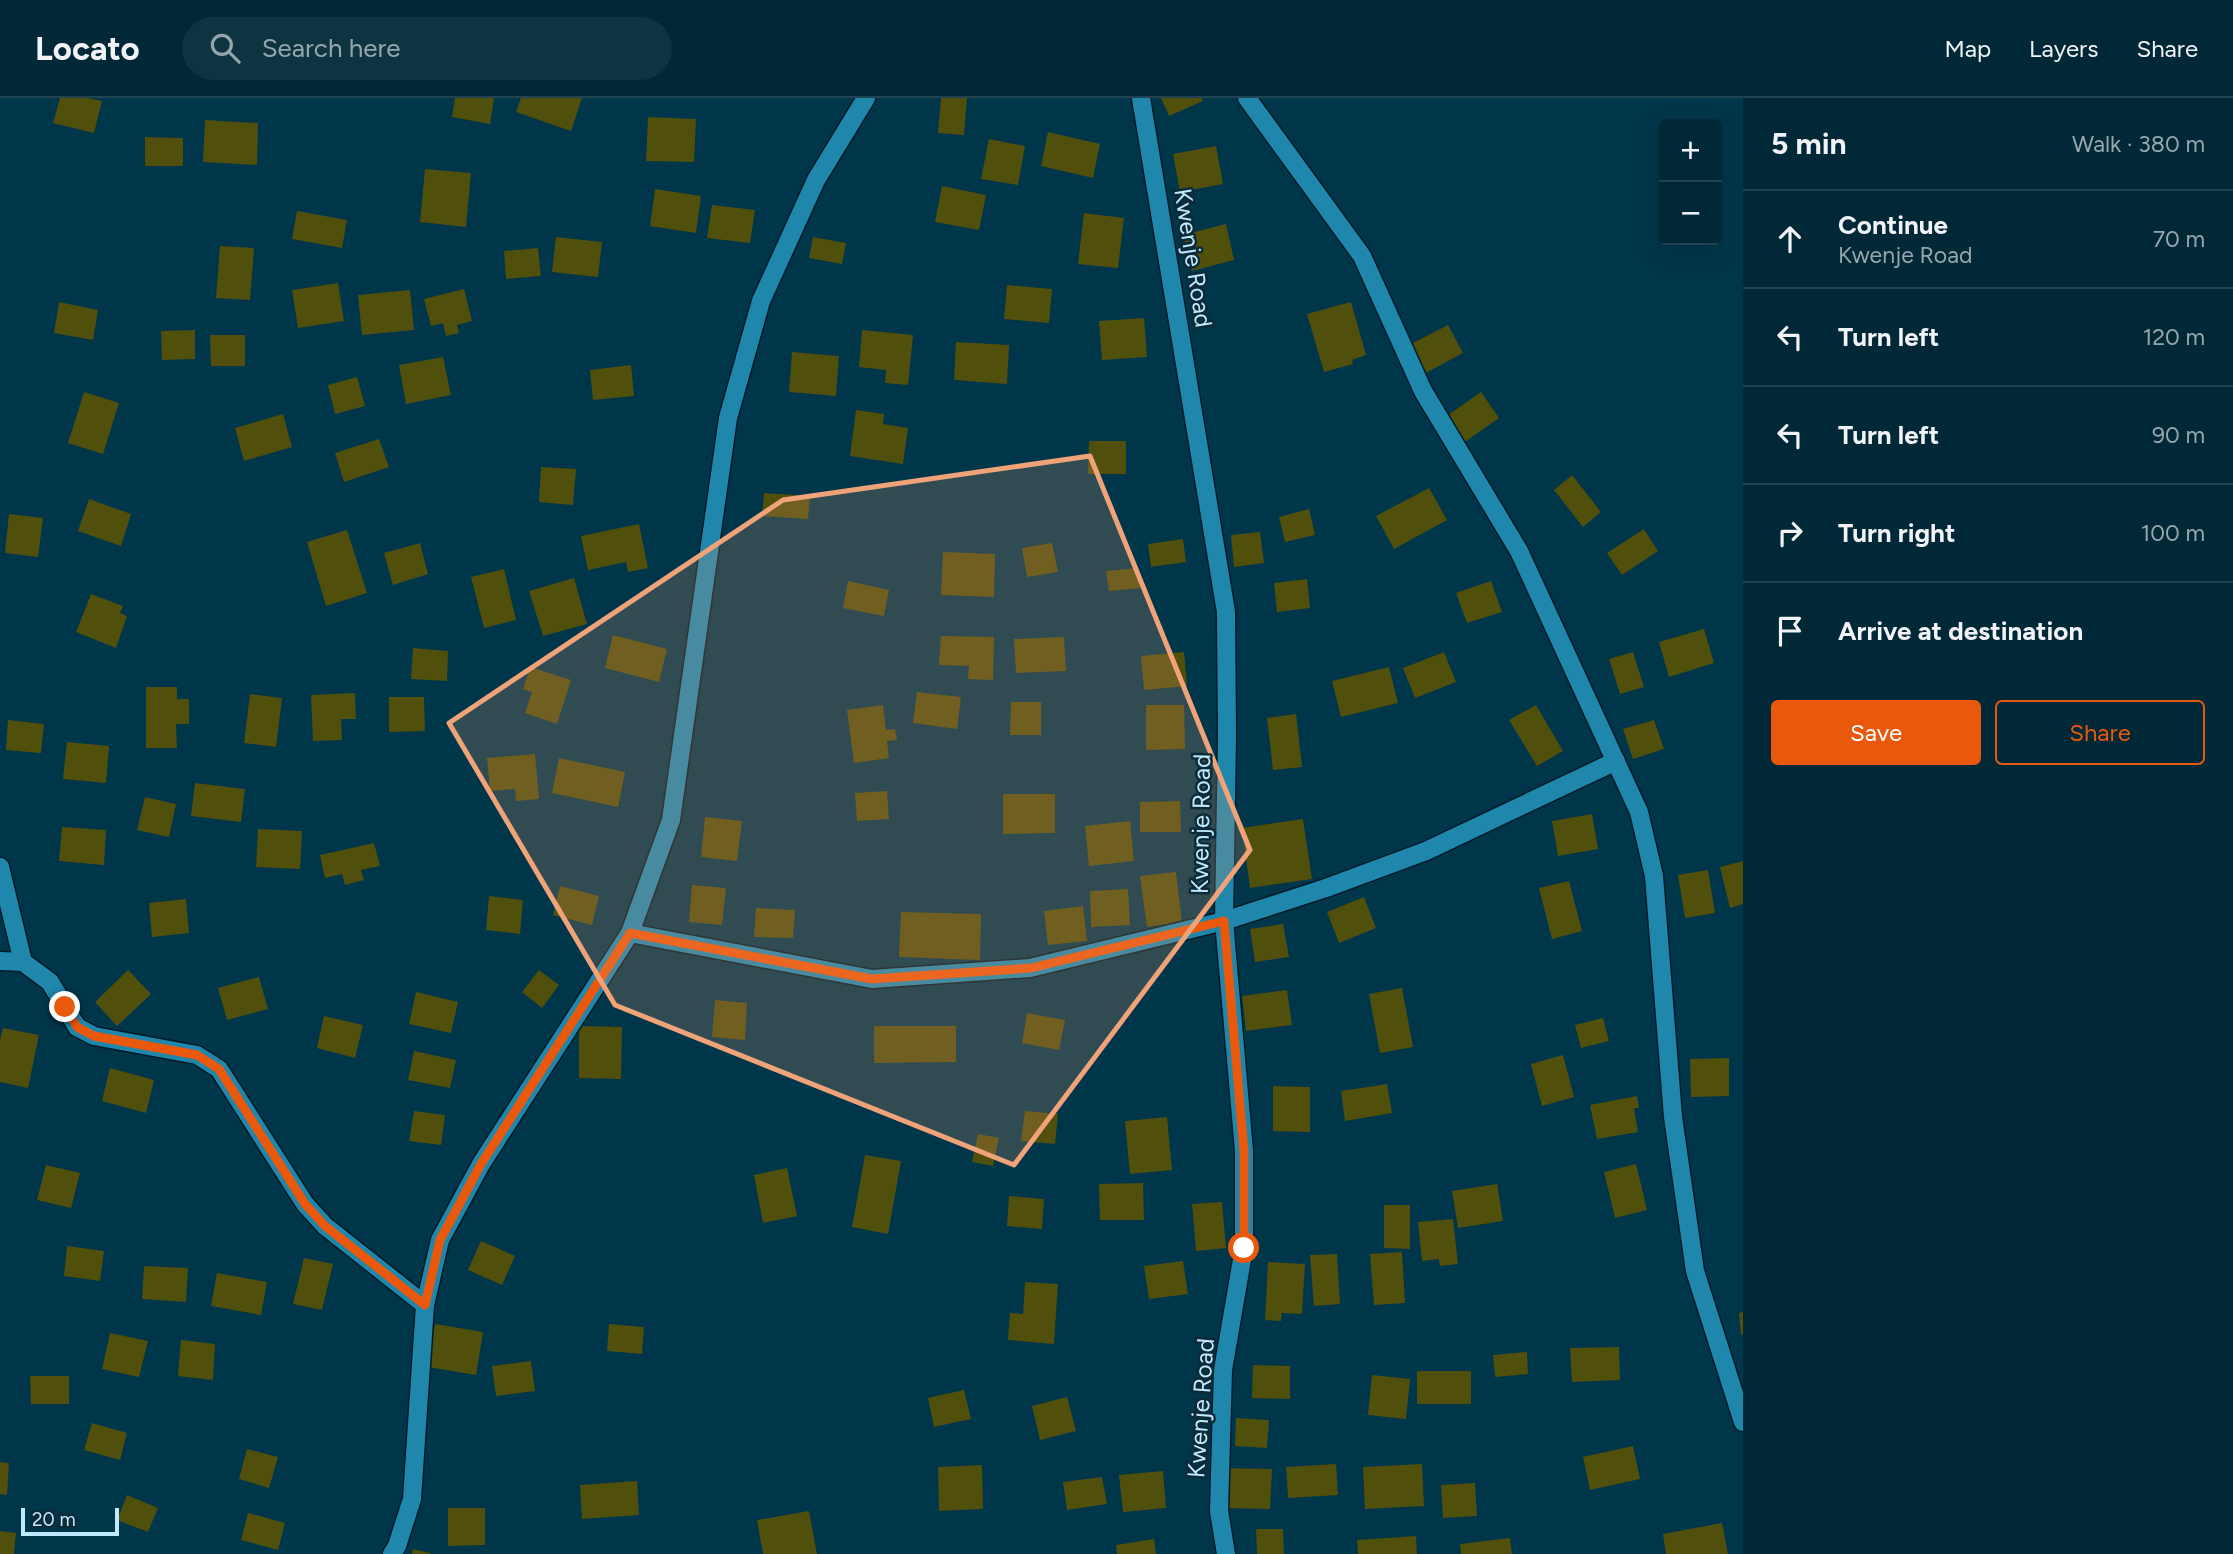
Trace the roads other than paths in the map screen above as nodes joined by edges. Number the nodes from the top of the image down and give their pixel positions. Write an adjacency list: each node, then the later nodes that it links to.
1 (866, 98): 7 (street)
2 (1141, 98): 6 (street, Kwenje Road)
3 (1247, 98): 4 (street)
4 (1616, 761): 6 (street); 11 (street)
5 (0, 867): 9 (street)
6 (1224, 921): 7 (street); 13 (street, Kwenje Road)
7 (630, 933): 10 (street)
8 (0, 961): 9 (street)
9 (23, 962): 10 (street)
10 (425, 1305): 12 (street)
11 (1743, 1422)
12 (392, 1554)
13 (1226, 1554)

